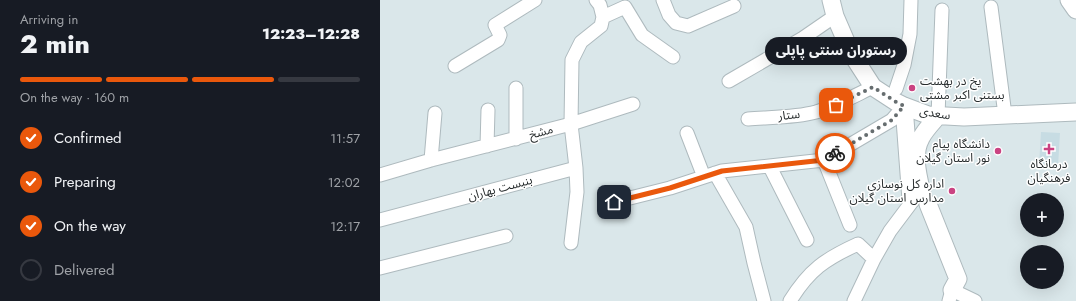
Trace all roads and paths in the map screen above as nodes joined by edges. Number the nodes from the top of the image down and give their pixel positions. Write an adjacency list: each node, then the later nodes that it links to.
1 (535, 0): 14 (street)
2 (596, 0): 12 (street)
3 (663, 0): 7 (street)
4 (830, 0): 11 (main road, سعدی)
5 (910, 0): 18 (street)
6 (1069, 0): 10 (main road)
7 (734, 6)
8 (991, 7): 25 (street)
9 (942, 10): 26 (street)
10 (1076, 10)
11 (835, 16): 15 (street); 16 (main road, سعدی)
12 (603, 17): 13 (street); 28 (street)
13 (673, 57)
14 (455, 66)
15 (729, 82)
16 (873, 87): 21 (main road, سعدی); 27 (street, ستار)
17 (516, 88): 30 (street)
18 (896, 89)
19 (1076, 103): 25 (main road)
20 (633, 104): 28 (street, مشخ)
21 (904, 106): 26 (main road, سعدی); 32 (main road); 34 (street)
22 (488, 110): 31 (street)
23 (1076, 112): 25 (main road, سعدی)
24 (434, 113): 33 (street)
25 (1005, 115): 26 (main road, سعدی)
26 (938, 116): 32 (main road)
27 (748, 119)
28 (571, 124): 30 (street, مشخ); 36 (street)
29 (687, 133): 38 (street)
30 (516, 139): 31 (street, مشخ)
31 (487, 146): 33 (street, مشخ)
32 (912, 151): 40 (main road)
33 (431, 160): 37 (street, مشخ)
34 (824, 160): 35 (street); 42 (street)
35 (770, 167): 38 (street); 44 (street)
36 (576, 168): 41 (street, بنبست بهاران); 45 (street)
37 (380, 175)
38 (710, 175): 39 (street); 49 (street)
39 (614, 202)
40 (918, 204): 46 (street); 48 (main road)
41 (380, 220)
42 (850, 225)
43 (506, 236): 47 (street)
44 (806, 240)
45 (571, 243)
46 (874, 259): 50 (street); 51 (street)
47 (380, 268)
48 (951, 295): 52 (street)
49 (764, 301)
50 (790, 301)
51 (854, 301)
52 (976, 301)

